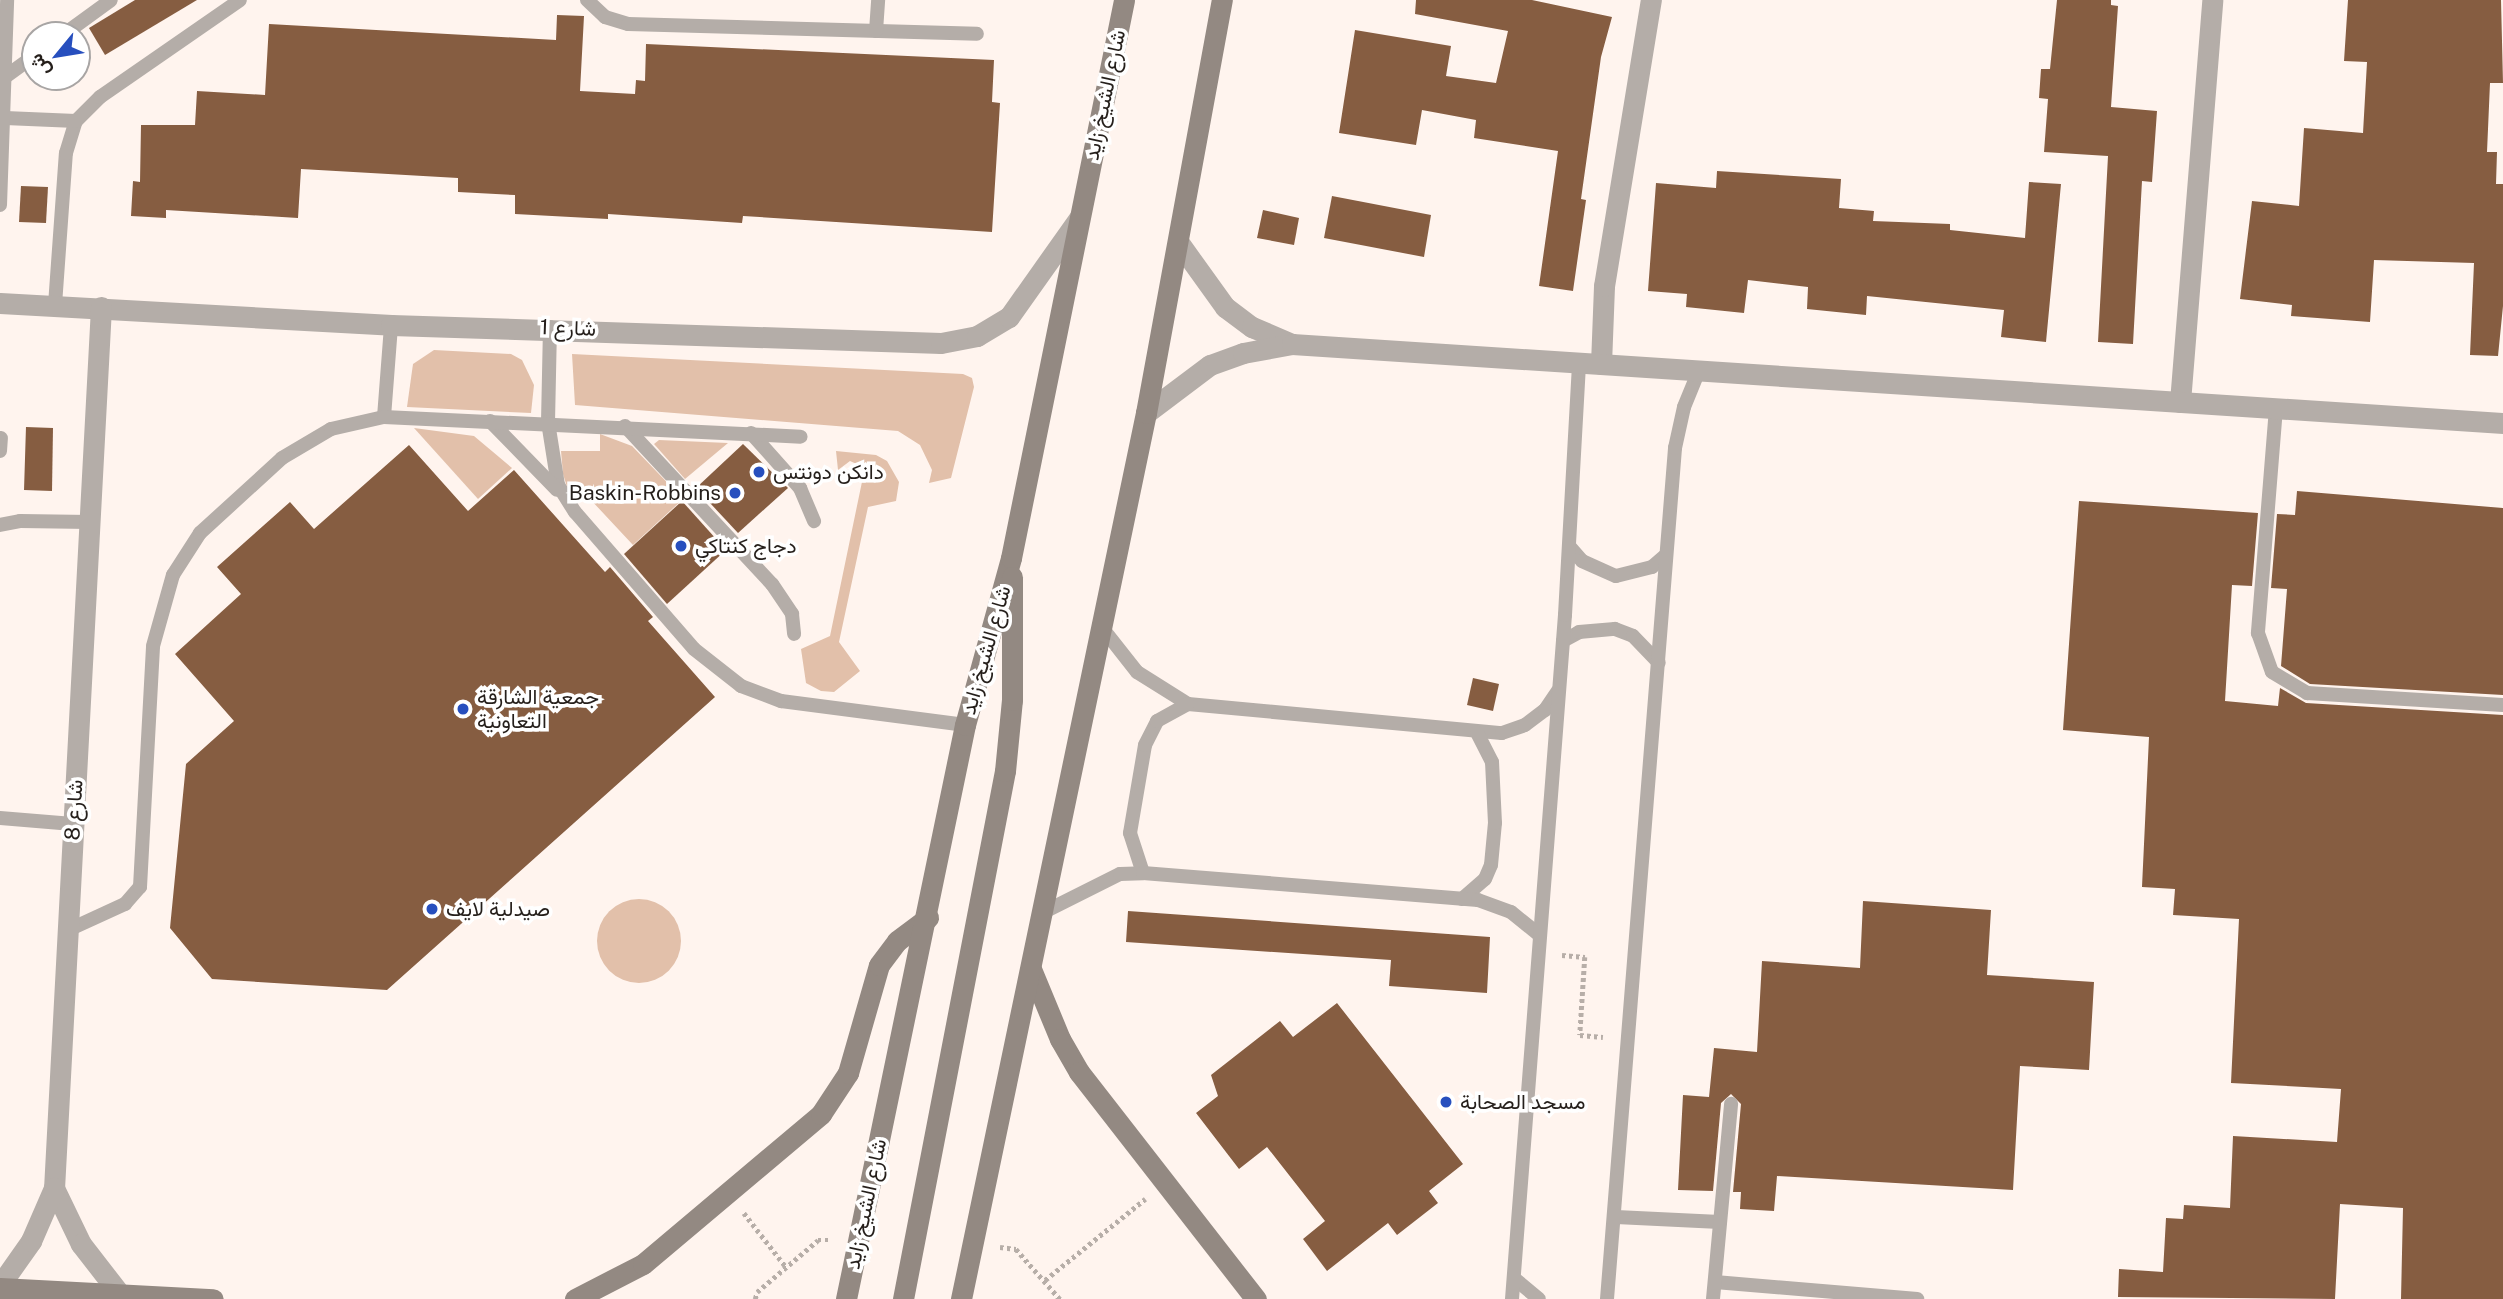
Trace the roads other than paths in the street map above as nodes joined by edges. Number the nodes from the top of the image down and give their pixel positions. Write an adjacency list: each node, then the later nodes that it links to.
1 (7, 0): 14 (lane)
2 (111, 0): 10 (lane)
3 (240, 0): 16 (lane)
4 (587, 0): 11 (lane)
5 (878, 0): 11 (lane)
6 (1124, 0): 18 (main road, شارع الشيخ زايد)
7 (1222, 0): 19 (main road)
8 (1649, 0): 27 (street)
9 (2212, 0): 29 (street)
10 (82, 21)
11 (876, 31): 12 (lane)
12 (977, 34)
13 (21, 65): 14 (lane)
14 (5, 77): 15 (lane)
15 (5, 118): 16 (lane); 17 (lane)
16 (76, 121): 21 (lane)
17 (0, 205)
18 (1079, 218): 24 (street, شارع 1); 47 (main road, شارع الشيخ زايد)
19 (1179, 243): 25 (street); 31 (main road)
20 (0, 303): 21 (street, شارع 1)
21 (55, 305): 22 (street, شارع 1)
22 (101, 307): 23 (street, شارع 1); 43 (street, شارع 8)
23 (391, 325): 24 (street, شارع 1); 32 (lane)
24 (550, 327): 34 (lane)
25 (1292, 344): 26 (street); 31 (street)
26 (1579, 362): 27 (street); 45 (lane)
27 (1601, 364): 28 (street)
28 (1700, 368): 29 (street); 46 (lane)
29 (2180, 402): 30 (street)
30 (2276, 408): 35 (street); 54 (lane)
31 (1146, 413): 48 (main road)
32 (384, 417): 33 (lane); 63 (lane)
33 (490, 421): 34 (lane); 41 (lane)
34 (548, 422): 36 (lane); 41 (lane)
35 (2503, 423)
36 (625, 426): 37 (lane); 49 (lane)
37 (751, 433): 38 (lane); 42 (lane)
38 (801, 437)
39 (1, 438): 40 (lane)
40 (0, 451)
41 (565, 499): 55 (lane)
42 (814, 521)
43 (90, 522): 44 (lane); 58 (street, شارع 8)
44 (0, 525)
45 (1570, 547): 46 (lane); 50 (lane)
46 (1666, 555): 51 (lane)
47 (1012, 558): 55 (main road, شارع الشيخ زايد); 70 (main road)
48 (1099, 624): 53 (lane); 61 (main road)
49 (793, 634)
50 (1563, 641): 51 (lane); 52 (lane)
51 (1658, 663): 68 (lane)
52 (1559, 690): 56 (lane); 64 (lane)
53 (1188, 704): 56 (lane); 59 (lane)
54 (2503, 705)
55 (965, 726): 62 (main road, شارع الشيخ زايد)
56 (1477, 733): 60 (lane)
57 (0, 818): 58 (lane)
58 (73, 824): 63 (street, شارع 8)
59 (1143, 873): 60 (lane); 61 (lane)
60 (1462, 899): 64 (lane)
61 (1042, 913): 65 (main road)
62 (928, 918): 78 (main road); 79 (main road, شارع الشيخ زايد)
63 (66, 931): 67 (street, شارع 8)
64 (1538, 934): 71 (lane)
65 (1030, 967): 76 (main road); 82 (main road)
66 (1731, 1104): 69 (lane)
67 (54, 1188): 73 (street); 74 (street, شارع 8)
68 (1616, 1217): 69 (lane); 75 (lane)
69 (1720, 1222): 72 (lane)
70 (906, 1277): 80 (main road); 81 (main road)
71 (1515, 1279): 83 (lane); 84 (lane)
72 (1715, 1282): 86 (lane); 87 (lane)
73 (0, 1287): 74 (main road)
74 (119, 1293): 77 (main road)
75 (1606, 1295): 85 (lane)
76 (959, 1296)
77 (213, 1299)
78 (575, 1299)
79 (846, 1299)
80 (903, 1299)
81 (922, 1299)
82 (1256, 1299)
83 (1512, 1299)
84 (1539, 1299)
85 (1593, 1299)
86 (1713, 1299)
87 (1917, 1299)

